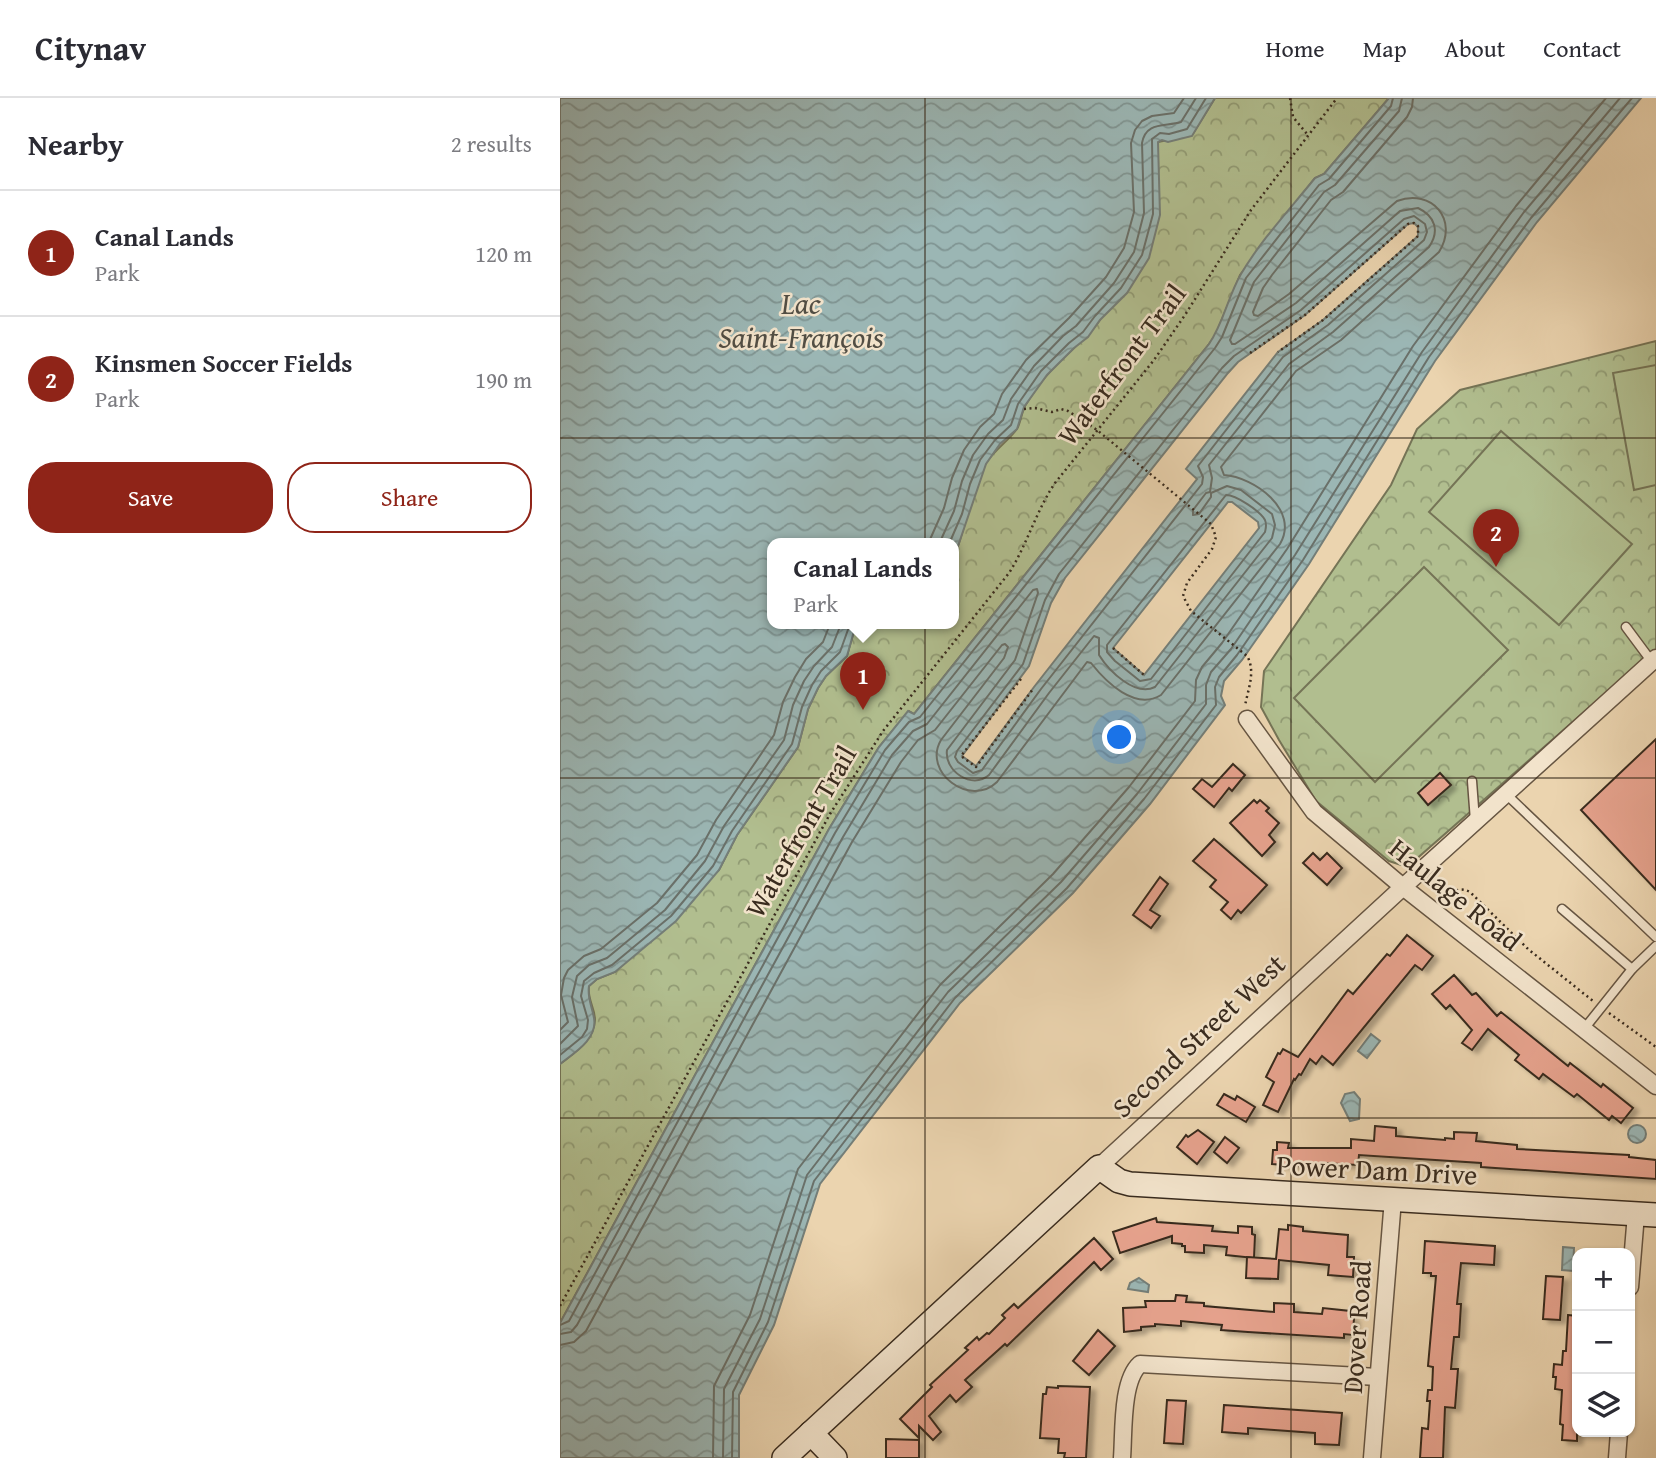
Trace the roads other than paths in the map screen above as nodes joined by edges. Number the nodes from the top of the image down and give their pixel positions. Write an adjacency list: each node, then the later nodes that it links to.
1 (1626, 627): 2 (lane)
2 (1654, 660): 5 (street, Second Street West)
3 (1247, 719): 7 (street, Haulage Road)
4 (1472, 781): 6 (lane)
5 (1506, 794): 6 (street, Second Street West); 9 (lane)
6 (1475, 821): 7 (street, Second Street West)
7 (1403, 887): 12 (street, Haulage Road); 14 (street, Second Street West)
8 (1562, 909): 11 (lane)
9 (1656, 937)
10 (1656, 946): 11 (lane)
11 (1632, 969): 12 (lane)
12 (1584, 1029): 13 (street, Haulage Road)
13 (1656, 1086)
14 (1099, 1167): 15 (main road, Power Dam Drive); 19 (main road, Second Street West)
15 (1392, 1199): 16 (main road, Power Dam Drive); 18 (street, Dover Road)
16 (1646, 1215): 17 (street)
17 (1635, 1264)
18 (1378, 1377): 23 (street); 24 (street, Dover Road)
19 (811, 1433): 21 (main road, Second Street West); 22 (main road)
20 (1619, 1437): 25 (street)
21 (784, 1458)
22 (835, 1458)
23 (1122, 1458)
24 (1372, 1458)
25 (1617, 1458)

